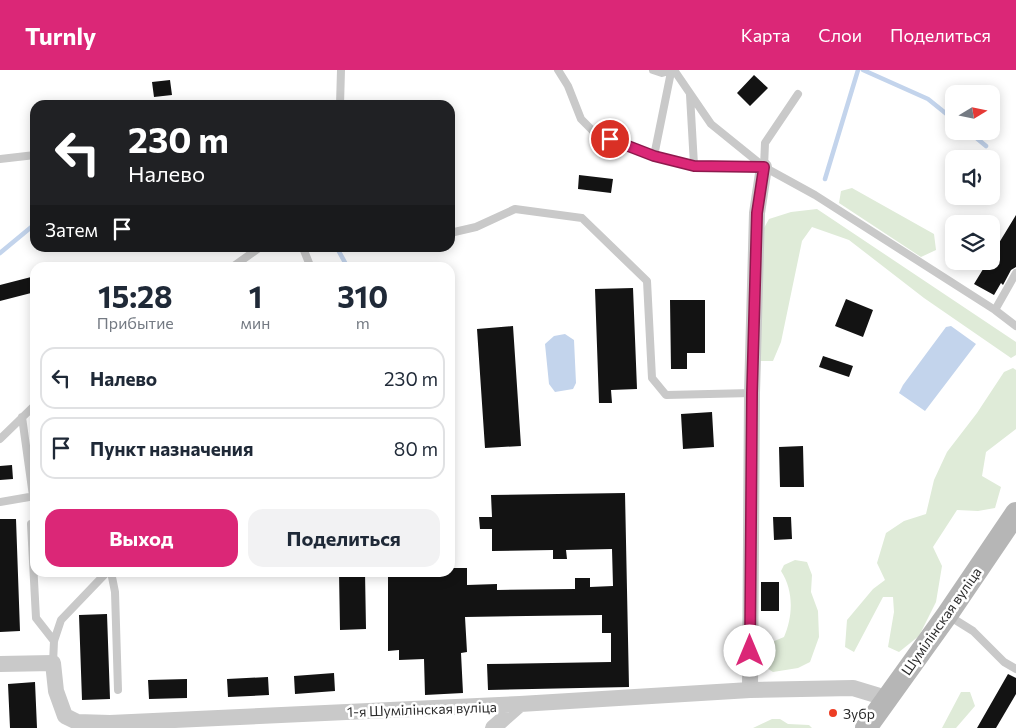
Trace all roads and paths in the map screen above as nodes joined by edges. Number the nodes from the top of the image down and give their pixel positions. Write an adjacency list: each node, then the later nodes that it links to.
1 (341, 70): 7 (lane)
2 (558, 70): 9 (lane)
3 (653, 70): 4 (lane)
4 (673, 70): 5 (lane); 9 (lane)
5 (690, 93): 11 (lane); 12 (lane)
6 (798, 94): 12 (lane)
7 (340, 100)
8 (30, 155): 10 (lane)
9 (654, 156): 11 (lane)
10 (0, 158)
11 (694, 166): 12 (lane)
12 (764, 167): 17 (lane); 19 (street)
13 (455, 232): 19 (lane)
14 (253, 252): 15 (lane)
15 (239, 262)
16 (1016, 273): 17 (lane)
17 (995, 310): 18 (lane)
18 (1016, 326)
19 (752, 393): 36 (street)
20 (30, 410): 21 (lane)
21 (22, 417): 22 (lane); 23 (lane)
22 (0, 439)
23 (30, 470)
24 (30, 497): 25 (lane)
25 (0, 502)
26 (1016, 513): 30 (main road, Шумілінская вуліца)
27 (34, 577): 31 (lane)
28 (102, 577): 31 (lane)
29 (111, 577): 35 (lane)
30 (948, 615): 34 (lane); 37 (main road, Шумілінская вуліца)
31 (54, 641): 32 (lane)
32 (54, 663): 33 (street); 40 (street, 1-я Шумілінская вуліца)
33 (0, 664)
34 (1016, 669)
35 (118, 690)
36 (750, 690): 37 (street, 1-я Шумілінская вуліца); 38 (street, 1-я Шумілінская вуліца)
37 (886, 698): 42 (main road, Шумілінская вуліца)
38 (520, 704): 39 (street, 1-я Шумілінская вуліца); 41 (street)
39 (212, 723): 40 (street, 1-я Шумілінская вуліца)
40 (129, 724)
41 (493, 728)
42 (866, 728)

